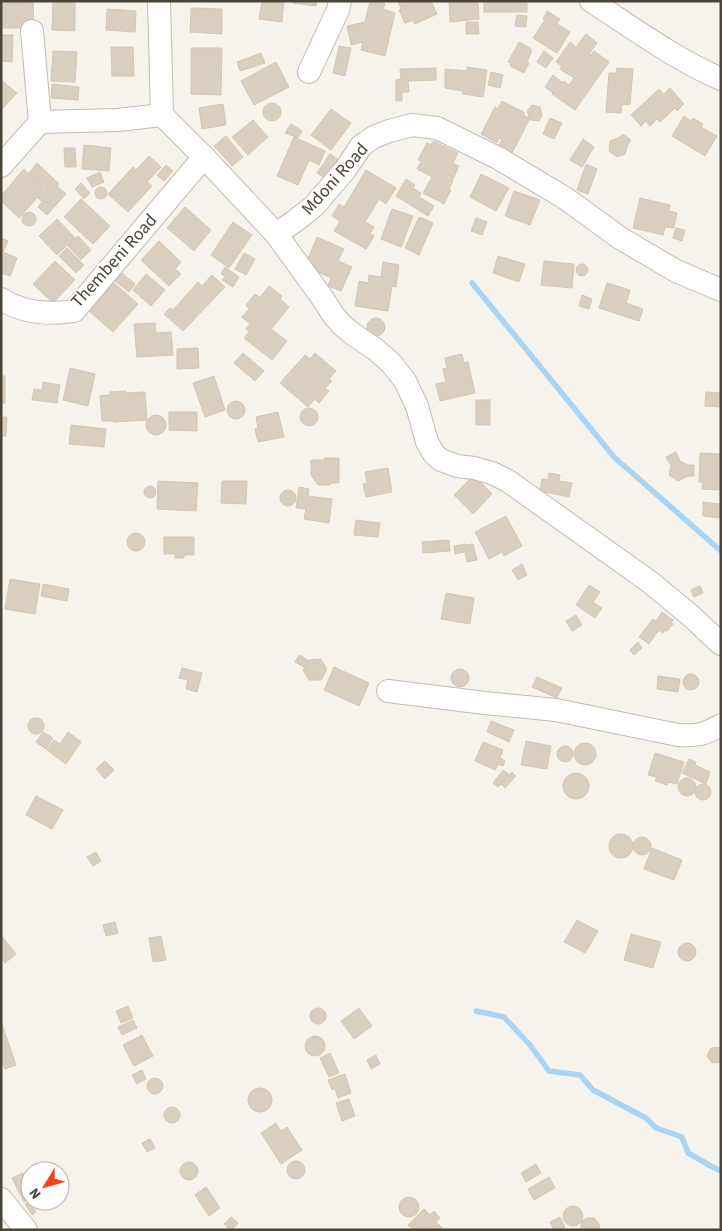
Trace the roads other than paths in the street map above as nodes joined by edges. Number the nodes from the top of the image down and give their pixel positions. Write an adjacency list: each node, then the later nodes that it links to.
1 (159, 1): 7 (street)
2 (340, 1): 5 (street)
3 (591, 1): 6 (street)
4 (32, 32): 8 (street)
5 (309, 72)
6 (721, 79)
7 (162, 114): 8 (street); 9 (street)
8 (40, 122): 10 (street)
9 (204, 157): 11 (street); 13 (street, Thembeni Road)
10 (1, 166)
11 (276, 234): 12 (street, Mdoni Road); 14 (street)
12 (721, 290)
13 (1, 298)
14 (721, 644)
15 (388, 691): 16 (street)
16 (721, 725)
17 (1, 1199): 18 (street)
18 (26, 1230)

